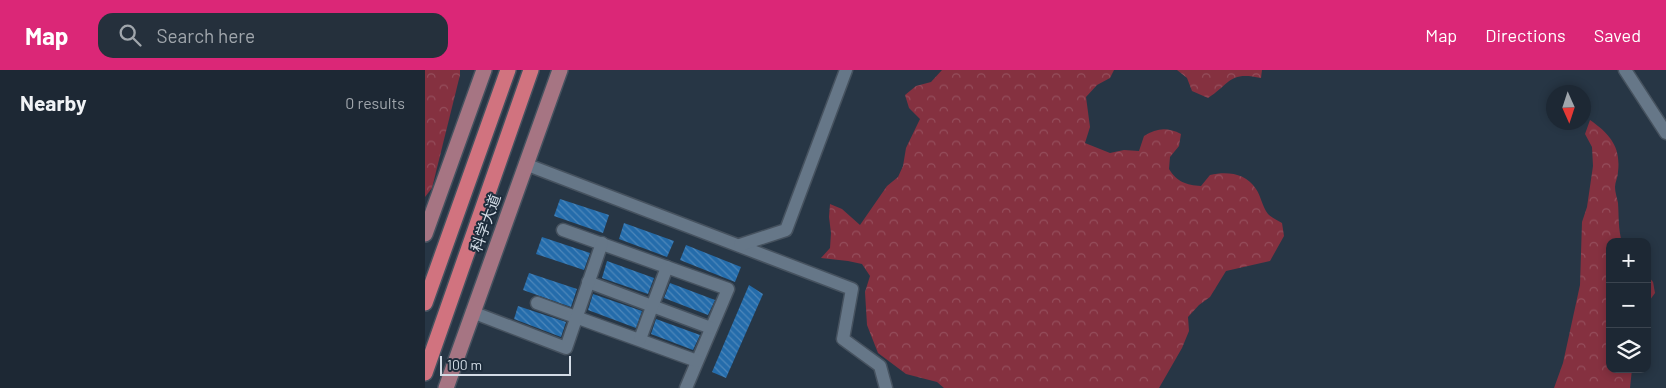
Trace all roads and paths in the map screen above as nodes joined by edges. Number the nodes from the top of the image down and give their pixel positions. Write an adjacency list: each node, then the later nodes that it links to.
1 (484, 70): 10 (main road)
2 (531, 70): 22 (highway, 科学大道)
3 (560, 70): 8 (main road, 科学大道)
4 (845, 70): 12 (street)
5 (1625, 70): 7 (street)
6 (506, 77): 15 (highway, 科学大道)
7 (1666, 133)
8 (525, 164): 12 (street); 17 (main road, 科学大道)
9 (563, 230): 11 (street)
10 (425, 234)
11 (601, 242): 13 (street); 14 (street)
12 (740, 245): 25 (street)
13 (667, 267): 19 (street); 20 (street)
14 (588, 282): 18 (street); 19 (street)
15 (425, 302)
16 (537, 303): 18 (street)
17 (472, 312): 18 (street); 23 (main road, 科学大道)
18 (576, 316): 20 (street)
19 (711, 328): 21 (street)
20 (640, 340): 21 (street)
21 (697, 361): 24 (street)
22 (425, 373)
23 (446, 388)
24 (686, 388)
25 (886, 388)

